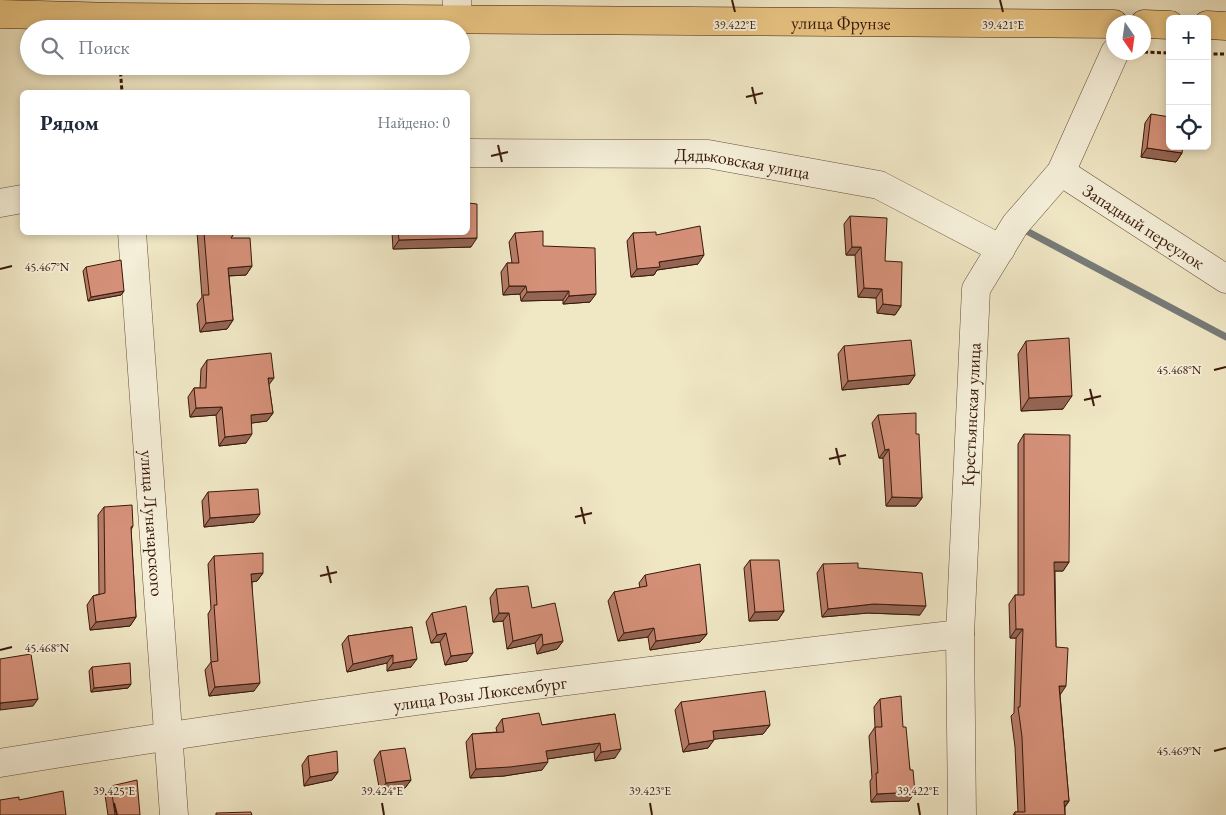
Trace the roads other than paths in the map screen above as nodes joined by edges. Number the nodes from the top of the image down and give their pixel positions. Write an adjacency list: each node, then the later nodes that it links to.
1 (34, 7): 2 (main road, улица Фрунзе); 3 (main road, улица Фрунзе)
2 (457, 10): 4 (main road, улица Фрунзе)
3 (0, 14)
4 (1106, 24)
5 (1151, 24): 6 (main road)
6 (1166, 25)
7 (1211, 25): 8 (main road)
8 (1226, 26)
9 (1111, 60): 11 (street, Крестьянская улица)
10 (470, 153): 15 (street, Дядьковская улица)
11 (1061, 172): 15 (street, Крестьянская улица); 16 (street, Западный переулок)
12 (20, 199): 13 (street)
13 (0, 203)
14 (132, 235): 18 (street, улица Луначарского)
15 (1001, 248): 17 (street, Крестьянская улица)
16 (1226, 278)
17 (960, 634): 18 (street, улица Розы Люксембург); 21 (street, Крестьянская улица)
18 (168, 735): 19 (street, улица Розы Люксембург); 20 (street, улица Луначарского)
19 (0, 763)
20 (174, 815)
21 (962, 815)

